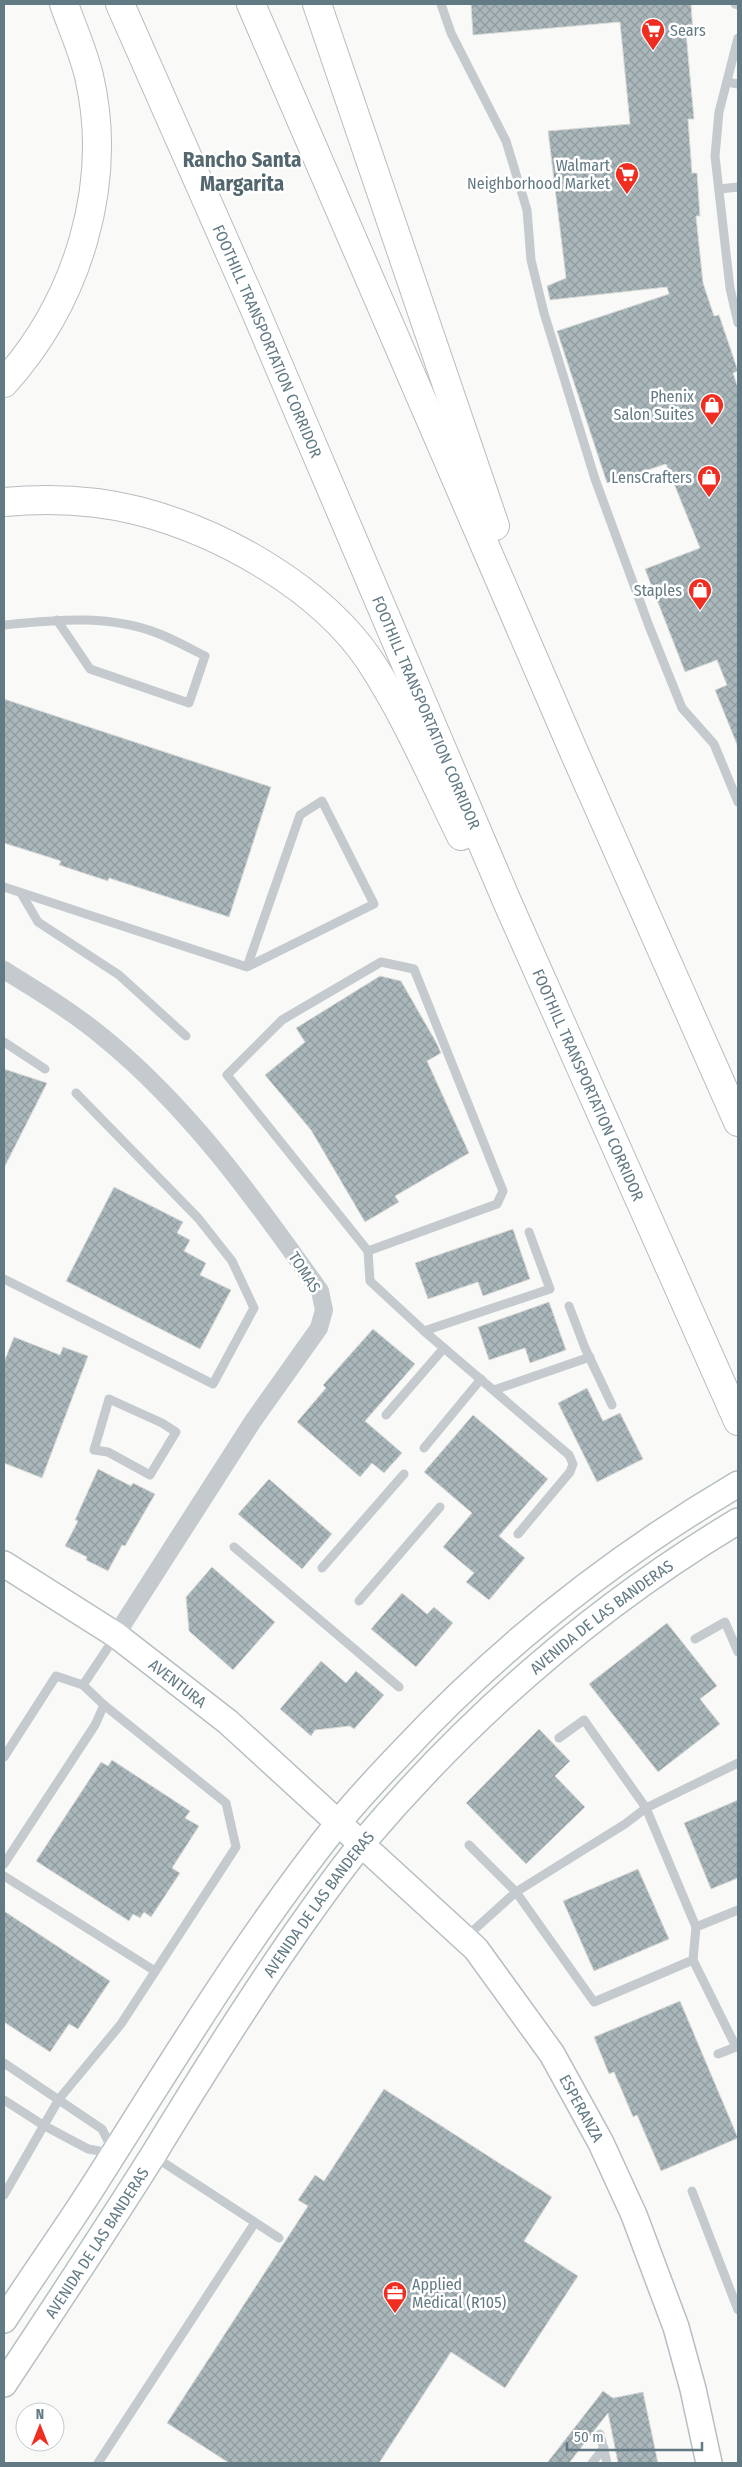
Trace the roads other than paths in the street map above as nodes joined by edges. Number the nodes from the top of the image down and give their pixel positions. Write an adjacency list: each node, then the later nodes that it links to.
1 (64, 4): 15 (highway)
2 (120, 4): 23 (highway, FOOTHILL TRANSPORTATION CORRIDOR)
3 (251, 4): 19 (highway)
4 (317, 4): 19 (highway)
5 (441, 4): 20 (lane)
6 (735, 4): 7 (lane)
7 (738, 5)
8 (738, 38): 9 (lane)
9 (735, 63): 10 (lane)
10 (727, 82): 11 (lane); 13 (lane)
11 (738, 84)
12 (738, 187): 13 (lane)
13 (720, 189): 14 (lane)
14 (738, 323)
15 (4, 382)
16 (4, 502): 23 (highway)
17 (57, 620): 17 (lane); 18 (lane)
18 (4, 625)
19 (574, 752): 30 (highway)
20 (738, 802)
21 (4, 887): 22 (lane)
22 (21, 893): 24 (lane); 26 (lane)
23 (509, 906): 42 (highway, FOOTHILL TRANSPORTATION CORRIDOR)
24 (247, 967): 24 (lane)
25 (4, 970): 54 (street, TOMAS)
26 (186, 1036)
27 (4, 1042): 28 (lane)
28 (45, 1069)
29 (76, 1093): 33 (lane)
30 (738, 1122)
31 (529, 1232): 35 (lane)
32 (368, 1251): 32 (lane); 35 (lane)
33 (4, 1279)
34 (569, 1306): 37 (lane)
35 (424, 1331): 36 (lane)
36 (444, 1348): 38 (lane); 41 (lane)
37 (590, 1357): 39 (lane); 40 (lane)
38 (481, 1379): 39 (lane); 43 (lane)
39 (494, 1390): 49 (lane)
40 (612, 1405)
41 (386, 1415)
42 (738, 1421)
43 (424, 1448)
44 (404, 1474): 52 (lane)
45 (150, 1475): 45 (lane)
46 (738, 1484): 64 (main road, AVENIDA DE LAS BANDERAS)
47 (440, 1506): 53 (lane)
48 (729, 1526): 65 (main road, AVENIDA DE LAS BANDERAS)
49 (518, 1534)
50 (234, 1547): 58 (lane)
51 (4, 1564): 54 (main road, AVENTURA)
52 (322, 1568)
53 (359, 1600)
54 (116, 1635): 57 (lane); 64 (main road, AVENTURA)
55 (695, 1639): 56 (lane)
56 (738, 1652)
57 (83, 1685): 59 (lane); 61 (lane)
58 (399, 1687)
59 (104, 1705): 67 (lane); 74 (lane)
60 (559, 1738): 63 (lane)
61 (4, 1757)
62 (738, 1763): 63 (lane)
63 (646, 1808): 69 (lane); 71 (lane)
64 (339, 1822): 65 (main road, ESPERANZA); 80 (main road, AVENIDA DE LAS BANDERAS)
65 (362, 1843): 72 (main road, ESPERANZA); 81 (main road, AVENIDA DE LAS BANDERAS)
66 (469, 1845): 69 (lane)
67 (4, 1864)
68 (4, 1876): 74 (lane)
69 (516, 1892): 72 (lane); 73 (lane)
70 (738, 1910): 71 (lane)
71 (696, 1927): 73 (lane)
72 (465, 1938): 94 (main road, ESPERANZA)
73 (693, 1960): 75 (lane)
74 (155, 1971): 77 (lane)
75 (718, 2054)
76 (4, 2063): 77 (lane)
77 (59, 2099): 79 (lane); 80 (lane)
78 (4, 2100): 79 (lane)
79 (43, 2125): 80 (lane); 83 (lane)
80 (114, 2154): 87 (main road, AVENIDA DE LAS BANDERAS)
81 (153, 2155): 84 (lane); 88 (main road, AVENIDA DE LAS BANDERAS)
82 (692, 2191): 86 (lane)
83 (4, 2195)
84 (254, 2224): 85 (lane); 91 (lane)
85 (279, 2238)
86 (738, 2310)
87 (4, 2320)
88 (4, 2384)
89 (600, 2434): 90 (lane)
90 (604, 2448): 92 (lane); 93 (lane)
91 (98, 2463)
92 (592, 2463)
93 (606, 2463)
94 (709, 2463)

